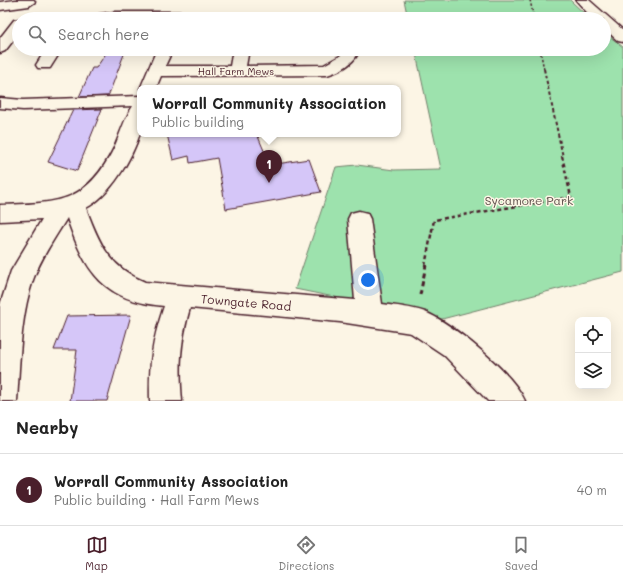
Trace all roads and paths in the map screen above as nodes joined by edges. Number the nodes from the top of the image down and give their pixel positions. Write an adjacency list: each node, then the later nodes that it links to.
1 (530, 0): 6 (path)
2 (582, 0): 7 (street)
3 (29, 1): 4 (street); 5 (street)
4 (0, 6)
5 (24, 12)
6 (533, 12)
7 (594, 12)
8 (611, 28): 10 (street)
9 (12, 32): 11 (street)
10 (623, 38)
11 (0, 48)
12 (50, 56): 17 (street)
13 (162, 56): 19 (street)
14 (240, 56): 20 (street)
15 (348, 56): 18 (street, Hall Farm Mews)
16 (541, 56): 31 (path)
17 (44, 65)
18 (316, 70): 20 (street, Hall Farm Mews); 22 (street)
19 (155, 71): 20 (street, Hall Farm Mews); 21 (street)
20 (237, 71)
21 (149, 85)
22 (319, 85)
23 (137, 101): 24 (street)
24 (0, 103)
25 (137, 115): 26 (street)
26 (68, 206): 27 (street); 29 (street, Towngate Road); 32 (street)
27 (0, 213)
28 (359, 219): 30 (street)
29 (181, 296): 30 (street, Towngate Road); 33 (street)
30 (370, 314): 31 (street, Towngate Road)
31 (415, 321): 34 (street, Towngate Road)
32 (1, 401)
33 (166, 401)
34 (509, 401)

